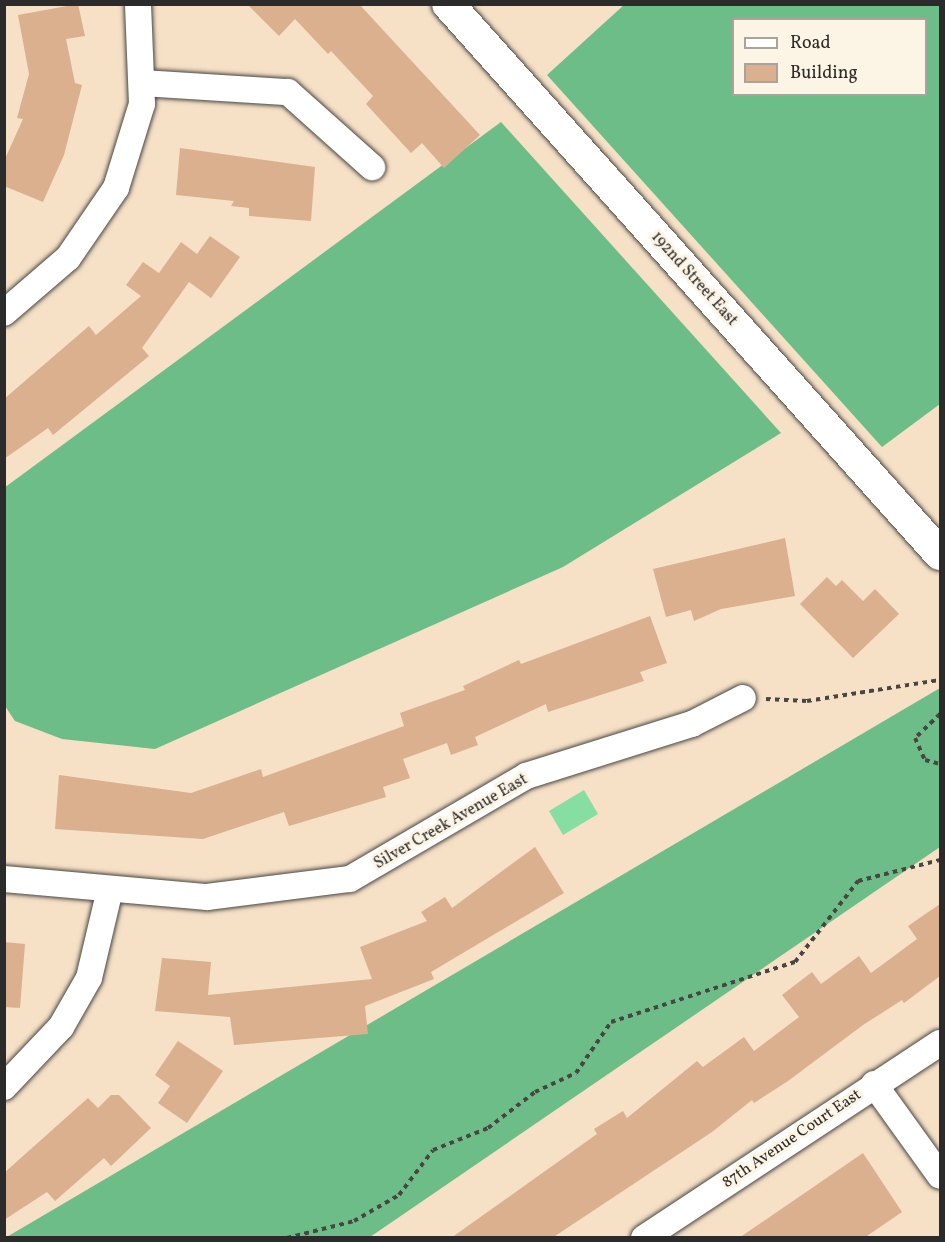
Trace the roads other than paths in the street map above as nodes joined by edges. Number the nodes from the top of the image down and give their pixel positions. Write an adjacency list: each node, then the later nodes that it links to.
1 (138, 4): 3 (street)
2 (448, 4): 6 (street, 192nd Street East)
3 (143, 83): 4 (street); 5 (street)
4 (372, 167)
5 (4, 313)
6 (940, 554)
7 (743, 698): 9 (street, Silver Creek Avenue East)
8 (4, 879): 9 (street, Silver Creek Avenue East)
9 (110, 889): 12 (street)
10 (940, 1043): 11 (street, 87th Avenue Court East)
11 (874, 1084): 13 (street); 14 (street, 87th Avenue Court East)
12 (4, 1087)
13 (940, 1176)
14 (644, 1238)

